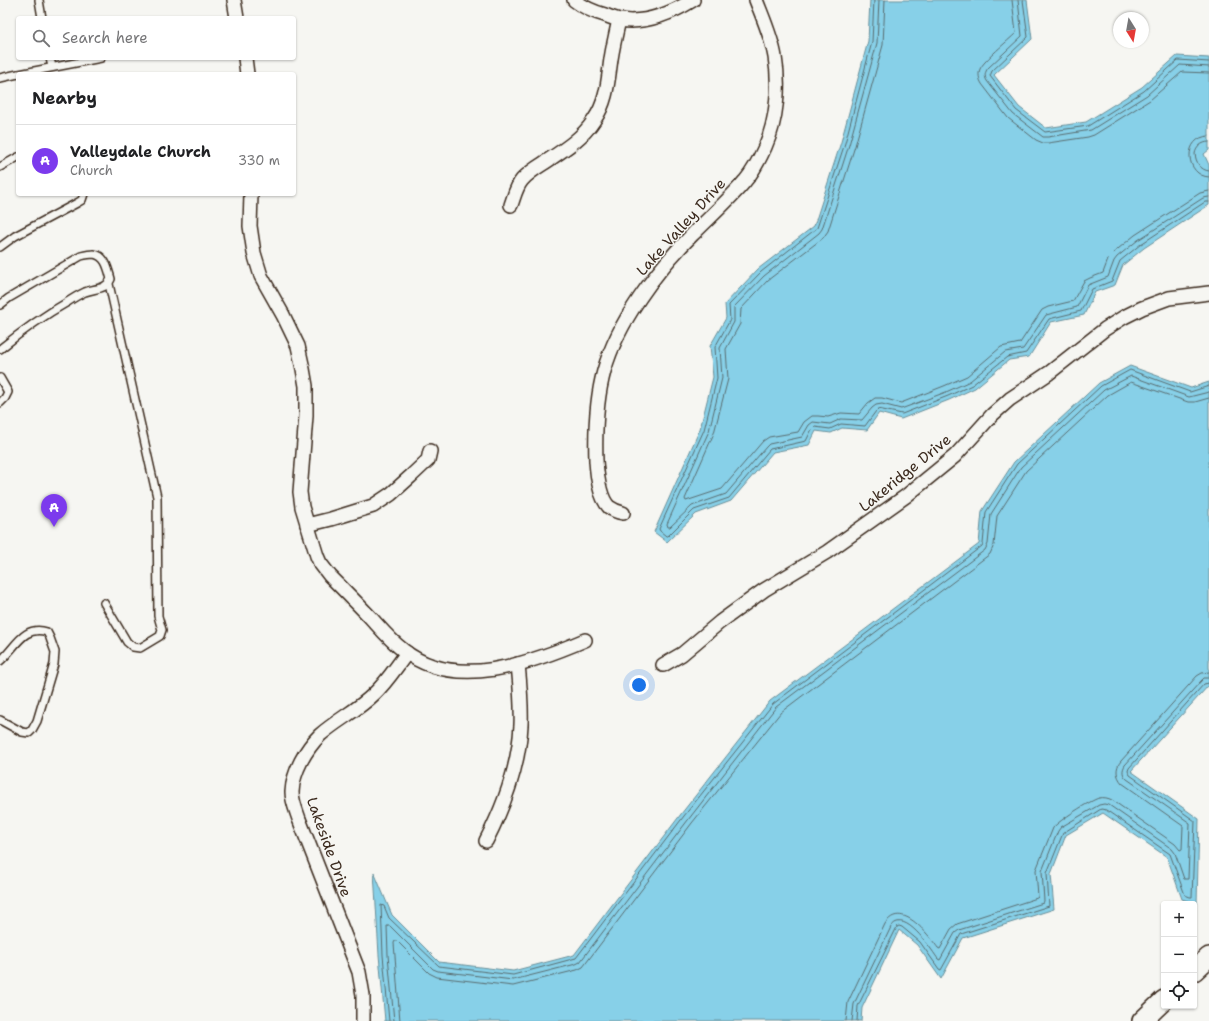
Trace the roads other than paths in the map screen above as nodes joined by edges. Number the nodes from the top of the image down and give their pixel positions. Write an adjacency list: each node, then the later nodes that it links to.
1 (39, 0): 6 (lane)
2 (234, 0): 7 (street)
3 (574, 0): 8 (street)
4 (693, 0): 8 (street)
5 (756, 0): 30 (street, Lake Valley Drive)
6 (42, 16)
7 (237, 16)
8 (619, 20): 21 (street)
9 (50, 60): 12 (lane)
10 (90, 60): 12 (lane)
11 (245, 60): 14 (street)
12 (52, 68): 13 (lane)
13 (29, 72)
14 (247, 72)
15 (16, 74): 16 (lane)
16 (0, 78)
17 (16, 158): 18 (lane)
18 (0, 167)
19 (83, 196): 22 (lane)
20 (251, 196): 31 (street)
21 (512, 205)
22 (0, 247)
23 (109, 284): 25 (lane); 26 (lane); 32 (lane)
24 (1209, 293): 37 (street, Lakeridge Drive)
25 (0, 305)
26 (0, 349)
27 (0, 378): 28 (lane)
28 (0, 403)
29 (430, 451): 31 (street)
30 (623, 513)
31 (307, 525): 34 (street)
32 (104, 603)
33 (585, 640): 36 (street)
34 (407, 653): 36 (street); 43 (street, Lakeside Drive)
35 (0, 661): 38 (lane)
36 (518, 664): 39 (street)
37 (662, 665)
38 (0, 720)
39 (486, 841)
40 (1209, 957): 41 (street)
41 (1197, 968)
42 (1161, 1003): 44 (street)
43 (363, 1021)
44 (1142, 1021)

